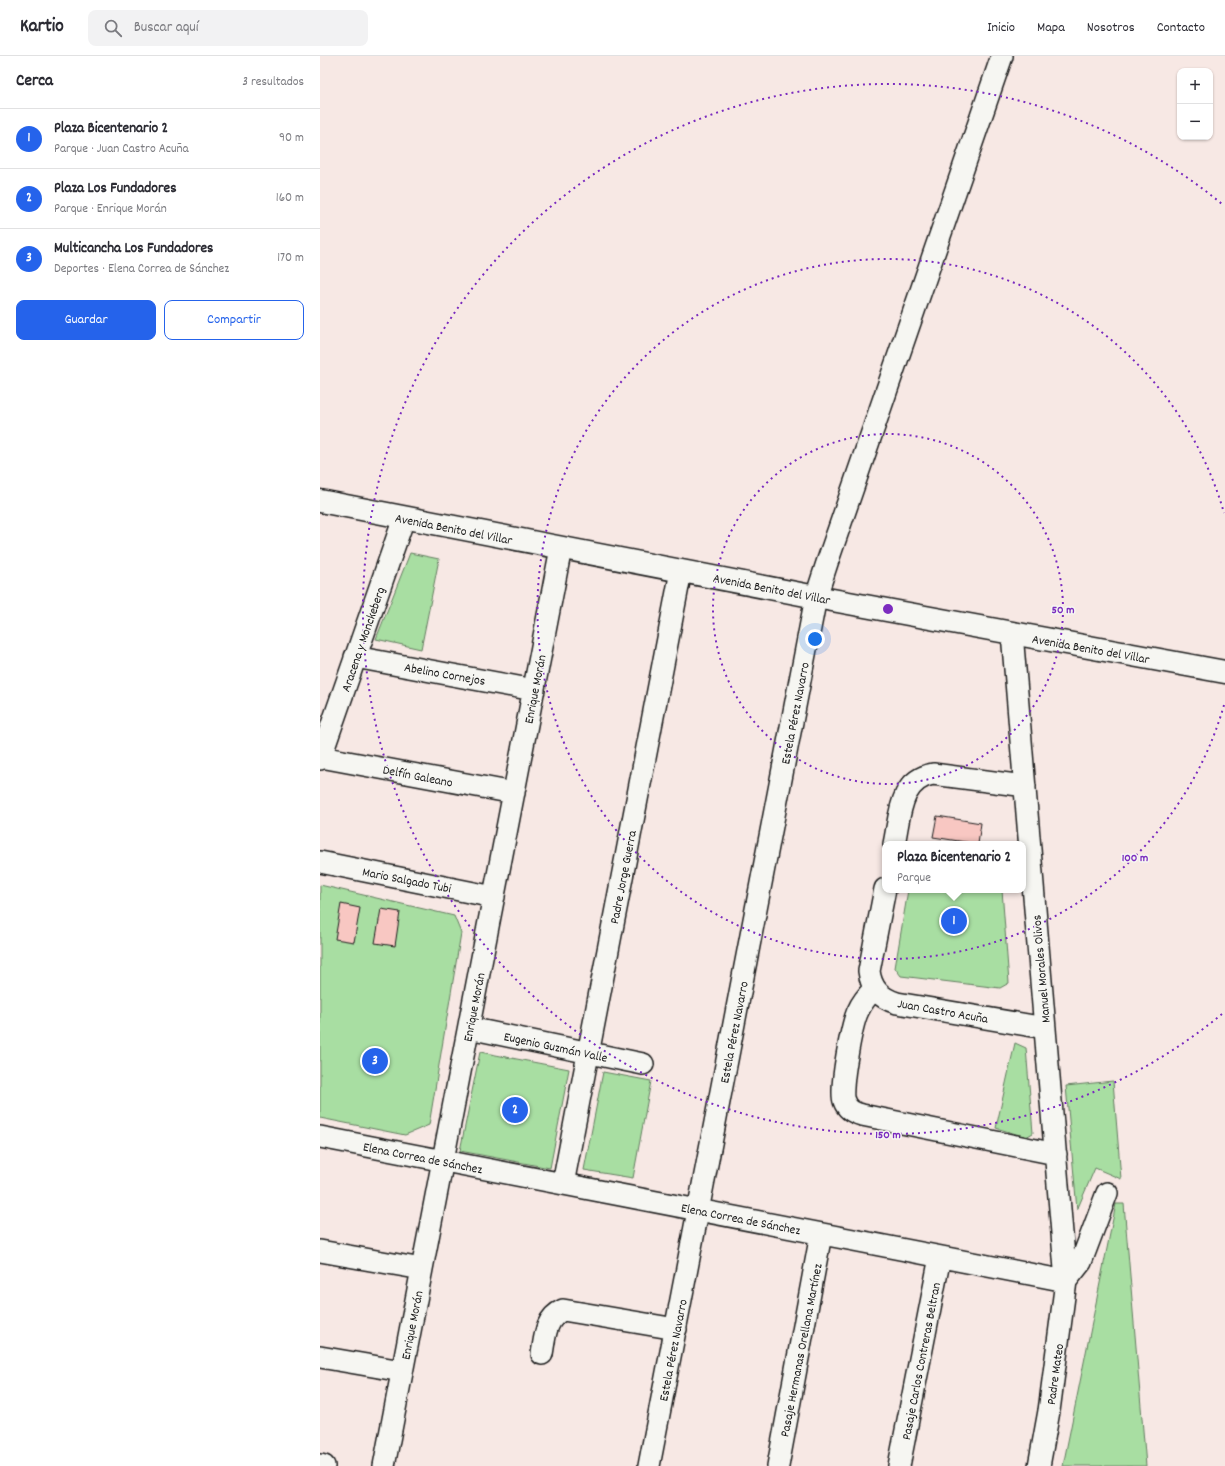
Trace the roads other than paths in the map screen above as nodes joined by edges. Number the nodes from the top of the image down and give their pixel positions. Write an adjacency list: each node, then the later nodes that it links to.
1 (1002, 56): 6 (street, Estela Pérez Navarro)
2 (320, 501): 3 (street, Avenida Benito del Villar)
3 (404, 518): 4 (street, Avenida Benito del Villar); 8 (street, Aracena y Monckeberg)
4 (561, 548): 5 (street, Avenida Benito del Villar); 10 (street, Enrique Morán)
5 (681, 571): 6 (street, Avenida Benito del Villar); 21 (street, Padre Jorge Guerra)
6 (816, 597): 7 (street, Avenida Benito del Villar); 28 (street, Estela Pérez Navarro)
7 (1012, 633): 9 (street, Avenida Benito del Villar); 12 (street, Manuel Morales Olivos)
8 (355, 657): 10 (street, Abelino Cornejos); 11 (street, Aracena y Monckeberg)
9 (1225, 672)
10 (534, 690): 13 (street, Enrique Morán)
11 (320, 758): 13 (street, Delfín Galeano)
12 (1025, 786): 14 (street); 20 (street, Manuel Morales Olivos)
13 (514, 793): 17 (street, Enrique Morán)
14 (895, 841)
15 (320, 862): 17 (street, Mario Salgado Tubi)
16 (884, 893): 18 (street)
17 (494, 897): 19 (street, Enrique Morán)
18 (874, 988): 20 (street, Juan Castro Acuña); 24 (street)
19 (469, 1028): 21 (street, Eugenio Guzmán Valle); 25 (street, Enrique Morán)
20 (1045, 1028): 24 (street, Manuel Morales Olivos)
21 (588, 1053): 22 (street, Eugenio Guzmán Valle); 26 (street, Padre Jorge Guerra)
22 (643, 1064)
23 (320, 1137): 25 (street, Elena Correa de Sánchez)
24 (1056, 1154): 33 (street, Manuel Morales Olivos)
25 (443, 1160): 26 (street, Elena Correa de Sánchez); 32 (street, Enrique Morán)
26 (563, 1184): 28 (street, Elena Correa de Sánchez)
27 (1107, 1193): 33 (street)
28 (698, 1210): 29 (street, Elena Correa de Sánchez); 34 (street, Estela Pérez Navarro)
29 (821, 1234): 31 (street, Elena Correa de Sánchez); 42 (street, Pasaje Hermanas Orellana Martínez)
30 (320, 1251): 32 (street)
31 (940, 1257): 33 (street, Elena Correa de Sánchez); 43 (street, Pasaje Carlos Contreras Beltran)
32 (422, 1269): 37 (street, Enrique Morán)
33 (1066, 1281): 44 (street, Padre Mateo)
34 (676, 1329): 35 (street); 41 (street, Estela Pérez Navarro)
35 (542, 1354)
36 (320, 1357): 37 (street)
37 (402, 1371): 40 (street, Enrique Morán)
38 (320, 1465): 39 (street)
39 (324, 1466)
40 (384, 1466)
41 (649, 1466)
42 (778, 1466)
43 (899, 1466)
44 (1039, 1466)

